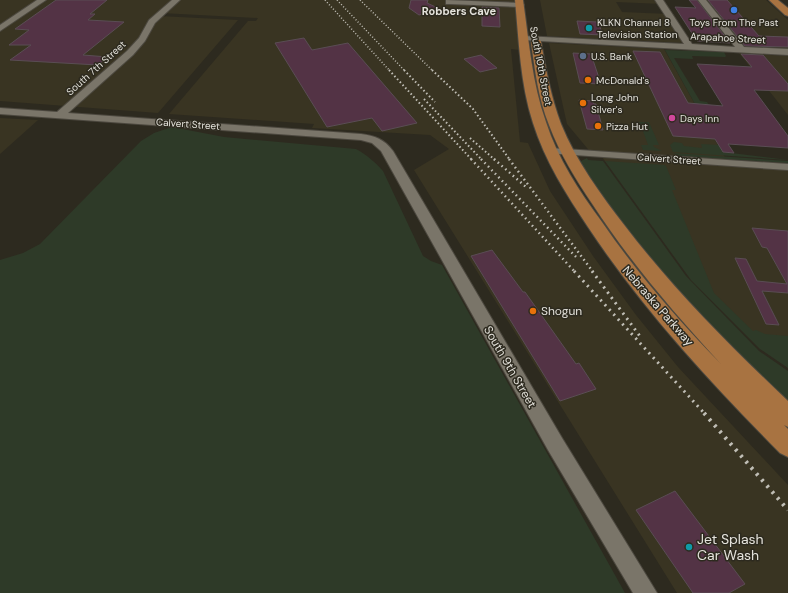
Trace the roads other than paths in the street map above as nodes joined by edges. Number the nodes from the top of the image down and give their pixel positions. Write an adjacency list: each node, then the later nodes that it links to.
1 (42, 0): 9 (street)
2 (176, 0): 15 (street, South 7th Street)
3 (659, 0): 11 (street)
4 (702, 0): 12 (street)
5 (773, 0): 8 (main road)
6 (449, 2): 7 (street)
7 (519, 3): 10 (main road, South 10th Street)
8 (788, 14)
9 (0, 29)
10 (531, 36): 11 (street, Arapahoe Street); 17 (main road, South 10th Street); 17 (main road, South 10th Street)
11 (690, 47): 12 (street, Arapahoe Street)
12 (741, 49): 13 (street, Arapahoe Street)
13 (788, 52)
14 (0, 111): 15 (street, Calvert Street)
15 (60, 115): 16 (street, Calvert Street)
16 (376, 140): 21 (street, South 9th Street)
17 (559, 152): 18 (street, Calvert Street); 19 (main road, Nebraska Parkway); 20 (main road, Nebraska Parkway)
18 (788, 167)
19 (788, 416)
20 (788, 445)
21 (646, 593)

